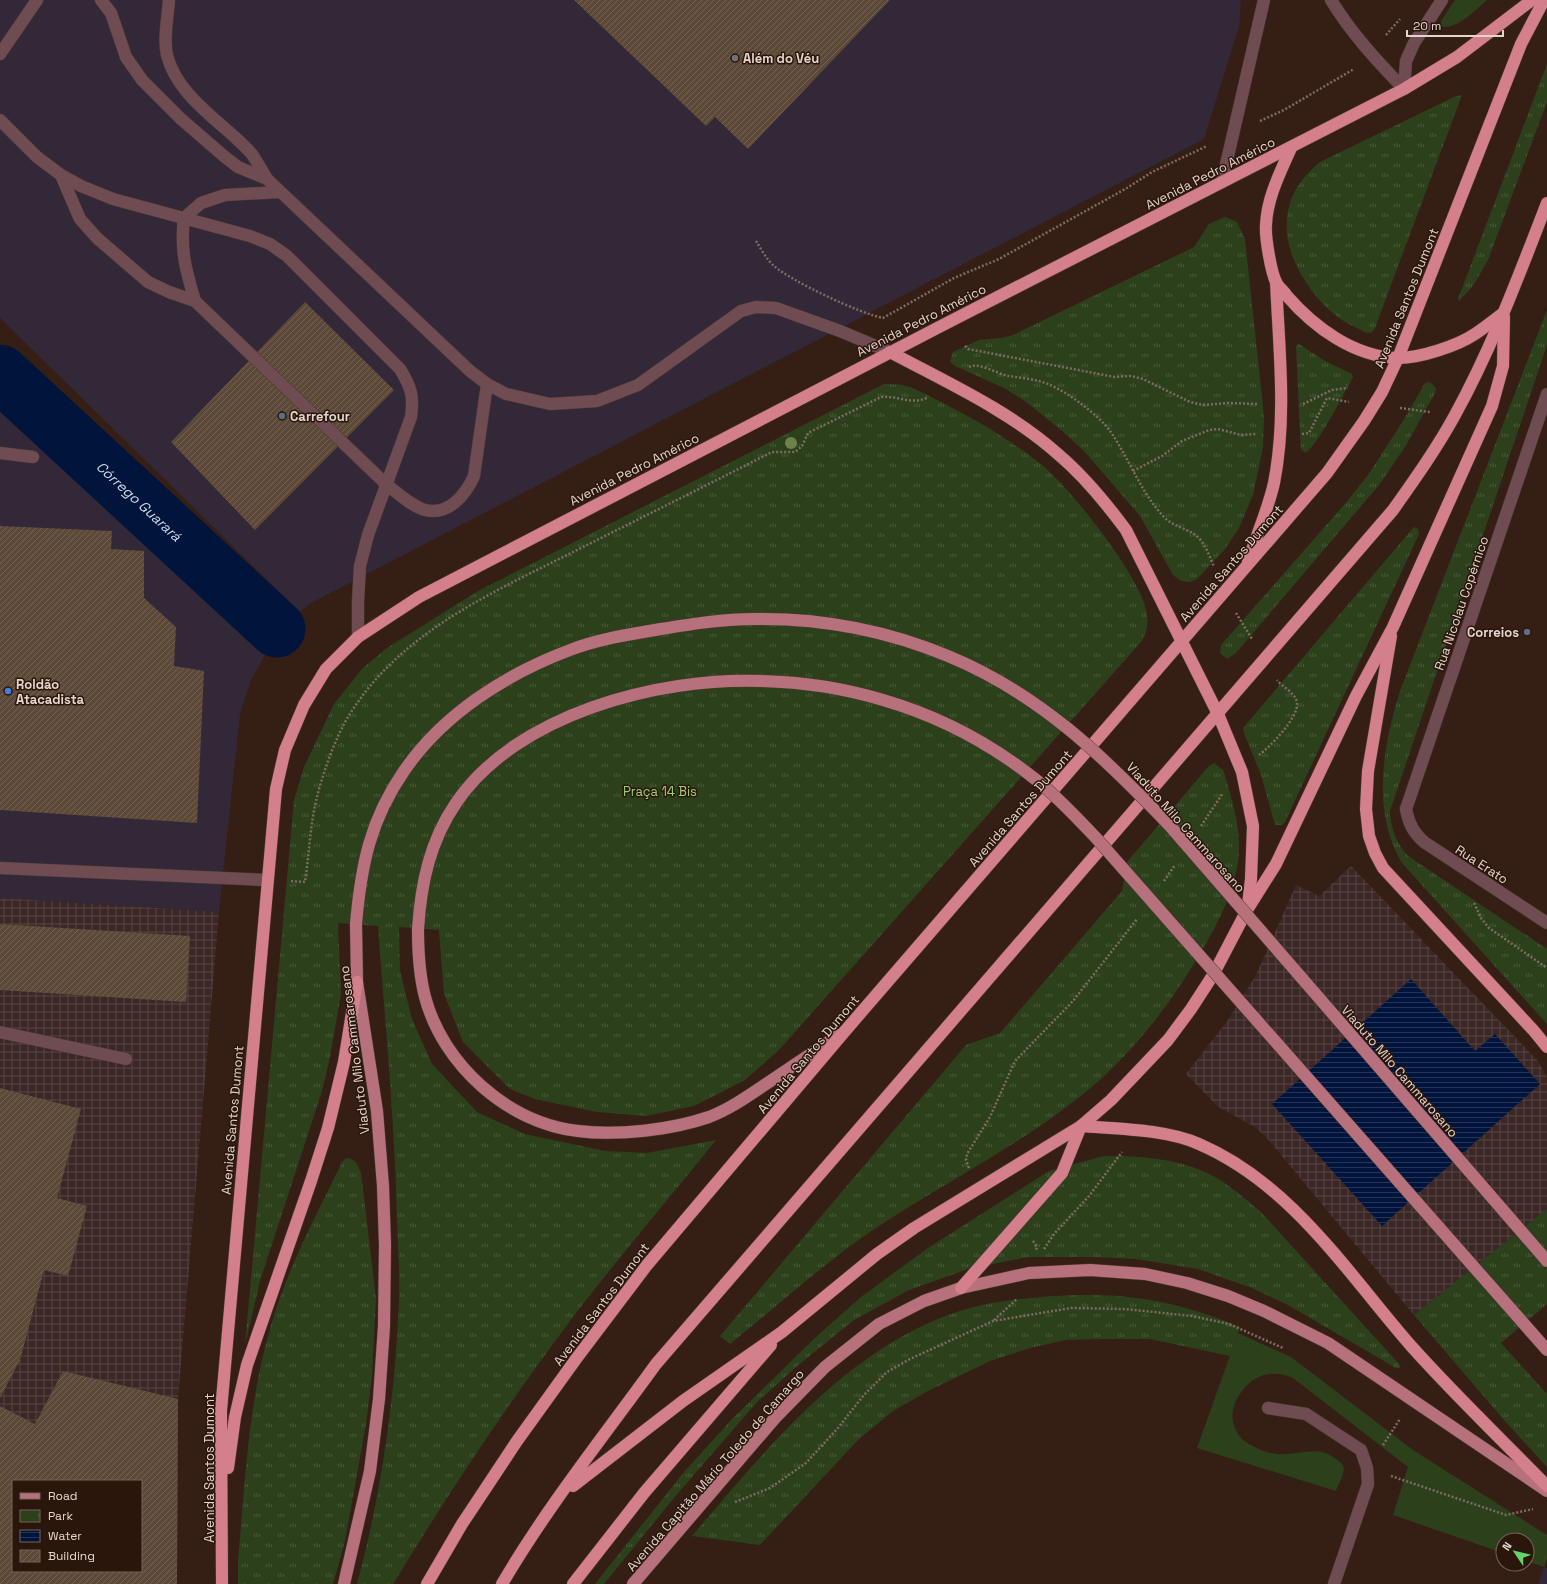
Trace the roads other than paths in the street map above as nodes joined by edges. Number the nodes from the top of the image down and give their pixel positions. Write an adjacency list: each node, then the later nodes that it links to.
1 (37, 0): 9 (street)
2 (101, 0): 14 (street)
3 (169, 0): 14 (street)
4 (1264, 0): 15 (street)
5 (1331, 0): 10 (street)
6 (1442, 0): 10 (street)
7 (1532, 0): 10 (highway, Avenida Pedro Américo)
8 (1544, 0): 23 (highway, Avenida Santos Dumont)
9 (0, 54)
10 (1404, 89): 12 (highway, Avenida Pedro Américo)
11 (0, 120): 13 (street)
12 (1291, 148): 15 (highway, Avenida Pedro Américo); 19 (highway)
13 (61, 176): 18 (street); 20 (street)
14 (267, 179): 16 (street)
15 (1222, 182): 22 (highway, Avenida Pedro Américo)
16 (280, 192): 18 (street); 24 (street)
17 (1547, 203): 21 (highway)
18 (184, 218): 20 (street); 28 (street)
19 (1276, 282): 23 (highway); 29 (highway)
20 (195, 301): 28 (street)
21 (1504, 312): 23 (highway); 30 (highway); 34 (highway)
22 (890, 352): 24 (street); 31 (highway, Avenida Pedro Américo); 32 (highway)
23 (1398, 358): 29 (highway, Avenida Santos Dumont)
24 (487, 384): 28 (street)
25 (1547, 394): 35 (street, Rua Nicolau Copérnico)
26 (0, 453): 27 (street)
27 (33, 457)
28 (387, 485): 31 (street)
29 (1245, 569): 32 (highway, Avenida Santos Dumont)
30 (1393, 627): 38 (highway); 43 (highway)
31 (358, 637): 33 (highway, Avenida Pedro Américo)
32 (1183, 641): 34 (highway); 41 (highway, Avenida Santos Dumont)
33 (326, 669): 37 (highway, Avenida Santos Dumont)
34 (1218, 714): 38 (highway); 53 (highway)
35 (1409, 822): 39 (street, Rua Erato)
36 (0, 868): 37 (street)
37 (266, 880): 54 (highway, Avenida Santos Dumont)
38 (1248, 910): 45 (highway)
39 (1547, 923)
40 (357, 982): 46 (main road, Viaduto Milo Cammarosano, bridge); 54 (highway); 56 (main road, Viaduto Milo Cammarosano)
41 (845, 1031): 49 (main road, bridge); 57 (highway, Avenida Santos Dumont)
42 (0, 1032): 44 (street)
43 (1547, 1047)
44 (126, 1059)
45 (1081, 1126): 47 (highway); 48 (highway); 51 (highway)
46 (1547, 1262)
47 (961, 1288): 52 (main road, Avenida Capitão Mário Toledo de Camargo); 60 (main road, Avenida Capitão Mário Toledo de Camargo)
48 (782, 1332): 53 (highway); 59 (highway)
49 (1547, 1350)
50 (1268, 1408): 61 (street)
51 (1547, 1486)
52 (1547, 1491)
53 (562, 1494): 58 (highway)
54 (222, 1506): 55 (highway, Avenida Santos Dumont)
55 (222, 1584)
56 (344, 1584)
57 (427, 1584)
58 (502, 1584)
59 (573, 1584)
60 (633, 1584)
61 (1334, 1584)

